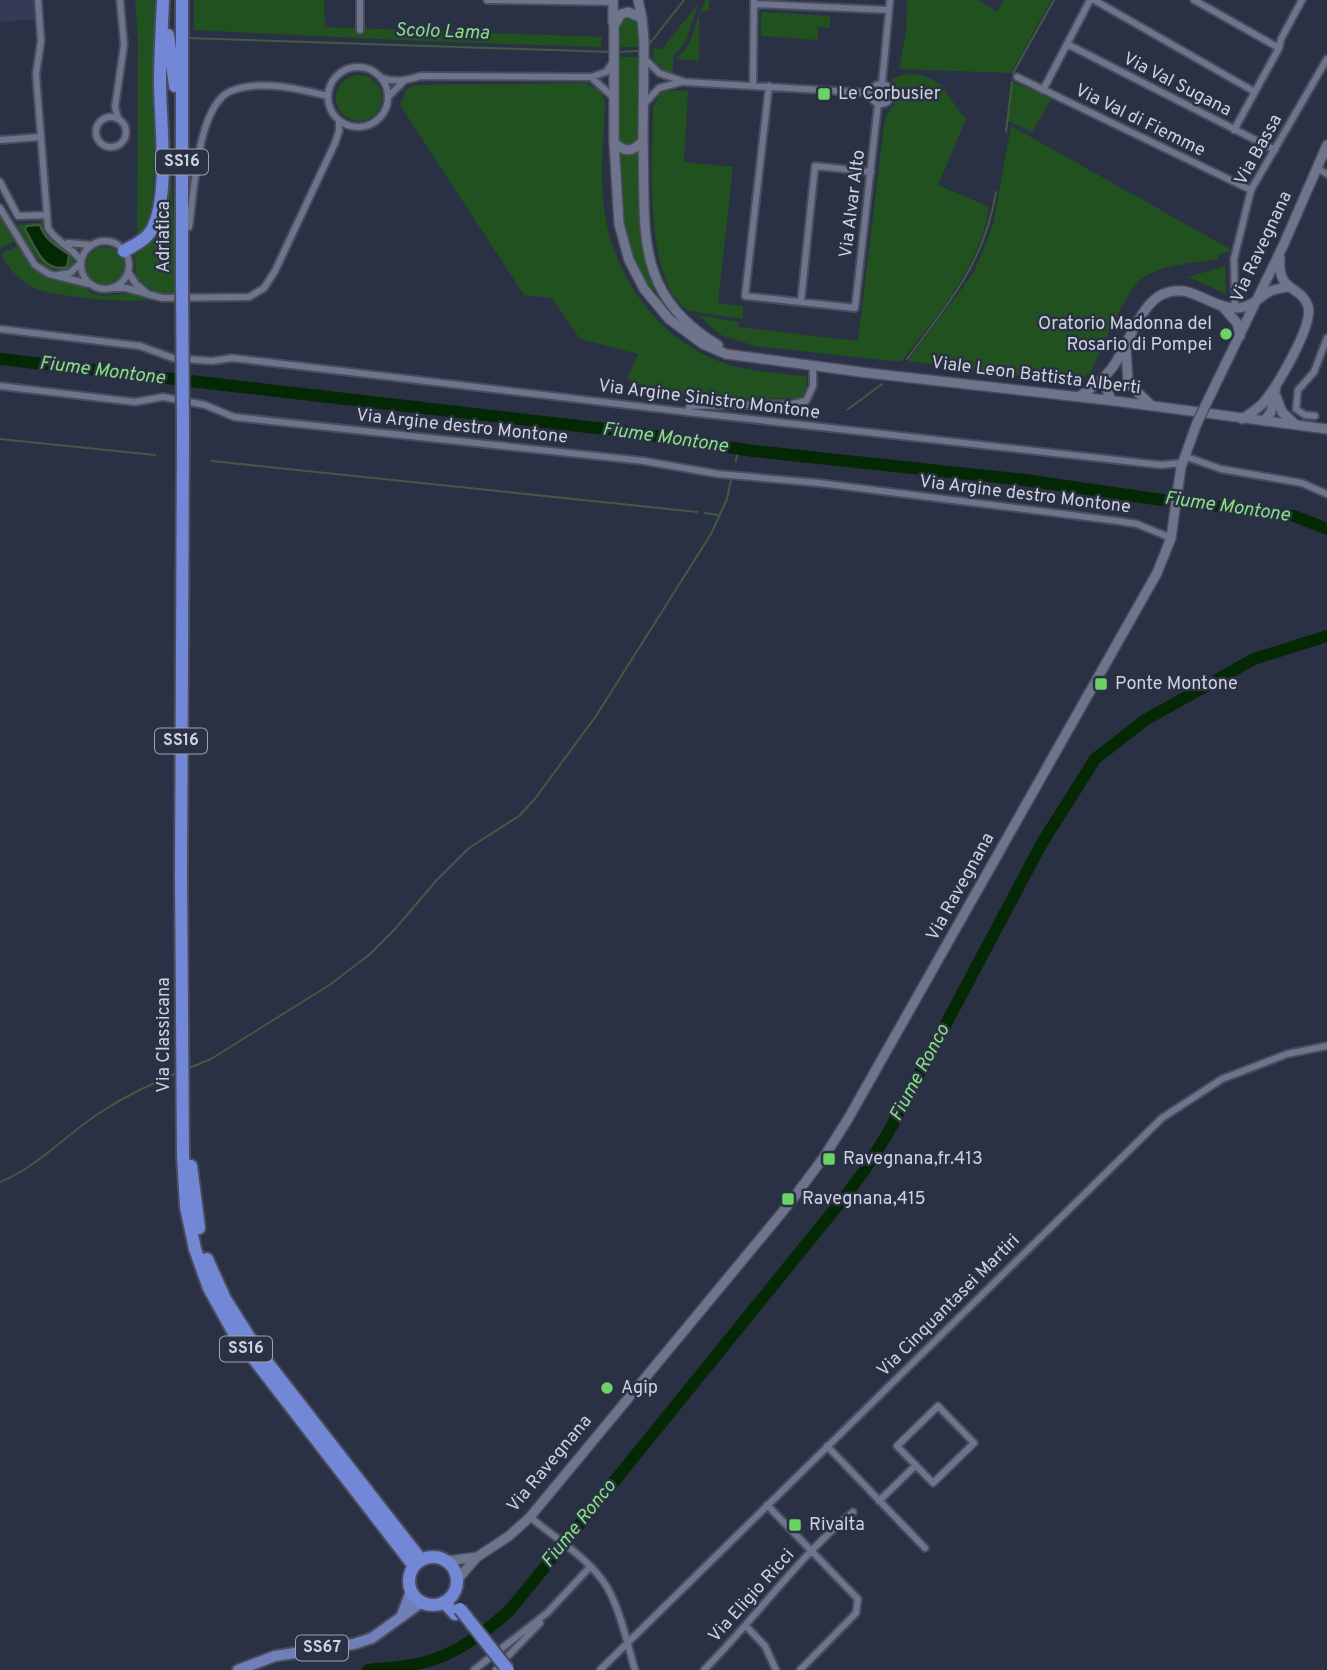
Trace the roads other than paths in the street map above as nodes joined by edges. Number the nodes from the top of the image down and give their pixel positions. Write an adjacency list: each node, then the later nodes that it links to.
1 (38, 0): 50 (street)
2 (120, 0): 44 (street)
3 (163, 0): 65 (highway); 69 (highway)
4 (182, 0): 19 (highway, Adriatica / SS16)
5 (188, 0): 19 (highway, Adriatica / SS16)
6 (360, 0): 21 (street)
7 (487, 0): 13 (street)
8 (638, 0): 18 (main road)
9 (890, 0): 17 (street)
10 (1092, 0): 22 (street); 37 (street)
11 (1194, 0): 24 (street)
12 (1290, 0): 16 (street)
13 (562, 1): 14 (street)
14 (613, 1): 20 (main road)
15 (754, 2): 17 (street); 34 (street)
16 (1301, 3): 24 (street)
17 (889, 10): 33 (street)
18 (642, 18): 20 (main road); 25 (main road)
19 (185, 22): 23 (highway, Adriatica / SS16)
20 (614, 26): 27 (main road)
21 (360, 30)
22 (1067, 44): 36 (street); 49 (street, Via Val Sugana)
23 (185, 47): 64 (highway, Adriatica / SS16); 65 (highway, Adriatica / SS16)
24 (1279, 48): 37 (street)
25 (644, 57): 32 (street); 43 (main road, Viale Leon Battista Alberti)
26 (1327, 59): 56 (street, Via Bassa)
27 (613, 62): 28 (street); 41 (main road, Viale Leon Battista Alberti)
28 (591, 77): 31 (street); 41 (street)
29 (1017, 77): 36 (street, Via Val di Fiemme)
30 (382, 78): 31 (street); 39 (street); 40 (street)
31 (404, 81): 40 (street)
32 (685, 82): 34 (street); 43 (street)
33 (882, 83): 38 (street); 42 (street)
34 (753, 85): 35 (street)
35 (769, 86): 38 (street); 78 (street)
36 (1043, 90): 61 (street, Via Val di Fiemme)
37 (1255, 92): 49 (street)
38 (870, 93): 42 (street)
39 (328, 96): 47 (street); 64 (street, SS16)
40 (389, 96): 48 (street)
41 (614, 98): 53 (main road, Viale Leon Battista Alberti)
42 (878, 104): 58 (street, Via Alvar Alto)
43 (643, 105): 52 (main road, Viale Leon Battista Alberti)
44 (115, 107): 45 (street); 46 (street)
45 (108, 117): 46 (street); 46 (street)
46 (118, 118)
47 (339, 120): 48 (street); 54 (street)
48 (353, 127): 54 (street)
49 (1234, 130): 56 (street, Via Val Sugana)
50 (41, 137): 51 (street); 63 (street)
51 (0, 140)
52 (643, 141): 53 (main road); 86 (main road, Viale Leon Battista Alberti)
53 (614, 142): 86 (main road, Viale Leon Battista Alberti)
54 (335, 144): 77 (street)
55 (1327, 145): 57 (main road, Via Ravegnana)
56 (1275, 150): 61 (street, Via Bassa)
57 (1317, 168): 59 (street); 68 (main road, Via Ravegnana)
58 (871, 172): 78 (street, Via Alvar Alto); 78 (street)
59 (1327, 174)
60 (0, 182): 63 (street)
61 (1251, 190): 80 (street, Via Bassa)
62 (0, 208): 72 (street)
63 (47, 215): 66 (street)
64 (189, 227): 73 (highway, Adriatica / SS16)
65 (181, 241): 73 (highway, Adriatica / SS16)
66 (62, 242): 67 (street); 70 (street)
67 (91, 245): 69 (street); 70 (street)
68 (1283, 246): 75 (main road); 79 (main road, Via Ravegnana)
69 (124, 251): 71 (street)
70 (81, 262): 72 (street); 74 (street)
71 (128, 272): 76 (street); 77 (street)
72 (49, 274): 74 (street)
73 (185, 277): 102 (highway, Adriatica / SS16)
74 (90, 285): 76 (street)
75 (1288, 287): 79 (main road); 91 (main road)
76 (113, 288): 77 (street)
77 (151, 296)
78 (801, 302)
79 (1256, 303): 81 (main road); 83 (main road, Via Ravegnana)
80 (1235, 304)
81 (1223, 307): 83 (main road); 85 (main road)
82 (0, 329): 96 (street, Via Argine Sinistro Montone)
83 (1240, 336): 103 (main road, Via Ravegnana, bridge)
84 (1327, 338): 97 (street)
85 (1126, 347): 88 (main road); 89 (main road)
86 (741, 356): 87 (main road, Viale Leon Battista Alberti)
87 (813, 365): 92 (main road, Viale Leon Battista Alberti); 96 (street)
88 (1102, 380): 92 (main road); 93 (main road)
89 (1128, 383): 93 (main road); 95 (main road)
90 (0, 386): 105 (street, Via Argine destro Montone)
91 (1276, 389): 94 (main road); 99 (main road); 100 (main road)
92 (1080, 396): 93 (main road, Viale Leon Battista Alberti)
93 (1113, 400): 95 (main road, Viale Leon Battista Alberti)
94 (1263, 403): 98 (main road); 99 (main road)
95 (1152, 405): 98 (main road, Viale Leon Battista Alberti)
96 (687, 412): 103 (street, Via Argine Sinistro Montone)
97 (1315, 416)
98 (1242, 419): 99 (main road, Viale Leon Battista Alberti)
99 (1264, 421): 100 (main road, Viale Leon Battista Alberti)
100 (1296, 425): 101 (main road, Viale Leon Battista Alberti)
101 (1327, 429)
102 (186, 431): 117 (highway, Via Classicana / SS16)
103 (1182, 462): 104 (street); 105 (main road, Via Ravegnana)
104 (1327, 494)
105 (1171, 538): 112 (main road, Via Ravegnana)
106 (1327, 1046): 107 (street, Via Cinquantasei Martiri)
107 (827, 1446): 109 (street); 110 (street, Via Cinquantasei Martiri)
108 (916, 1465): 108 (street); 109 (street)
109 (879, 1501): 113 (street)
110 (768, 1505): 114 (street); 126 (street, Via Cinquantasei Martiri)
111 (853, 1512): 114 (street, Via Eligio Ricci)
112 (533, 1520): 115 (main road, Via Ravegnana); 118 (street)
113 (925, 1548)
114 (812, 1550): 125 (street, Via Eligio Ricci); 135 (street)
115 (477, 1557): 116 (main road, Via Ravegnana); 119 (main road, Via Ravegnana)
116 (447, 1561): 117 (highway); 119 (highway)
117 (418, 1563): 120 (highway)
118 (588, 1565): 123 (street); 126 (street)
119 (457, 1580): 121 (highway)
120 (411, 1591): 122 (highway); 124 (main road)
121 (448, 1599): 122 (highway); 130 (highway, bridge)
122 (422, 1602): 124 (main road, SS67)
123 (547, 1613): 127 (street); 129 (street)
124 (401, 1616): 128 (main road, SS67)
125 (746, 1626): 133 (street, Via Eligio Ricci); 134 (street)
126 (627, 1642): 131 (street, Via Cinquantasei Martiri); 132 (street)
127 (509, 1655)
128 (238, 1670)
129 (474, 1670)
130 (501, 1670)
131 (600, 1670)
132 (635, 1670)
133 (704, 1670)
134 (776, 1670)
135 (800, 1670)

